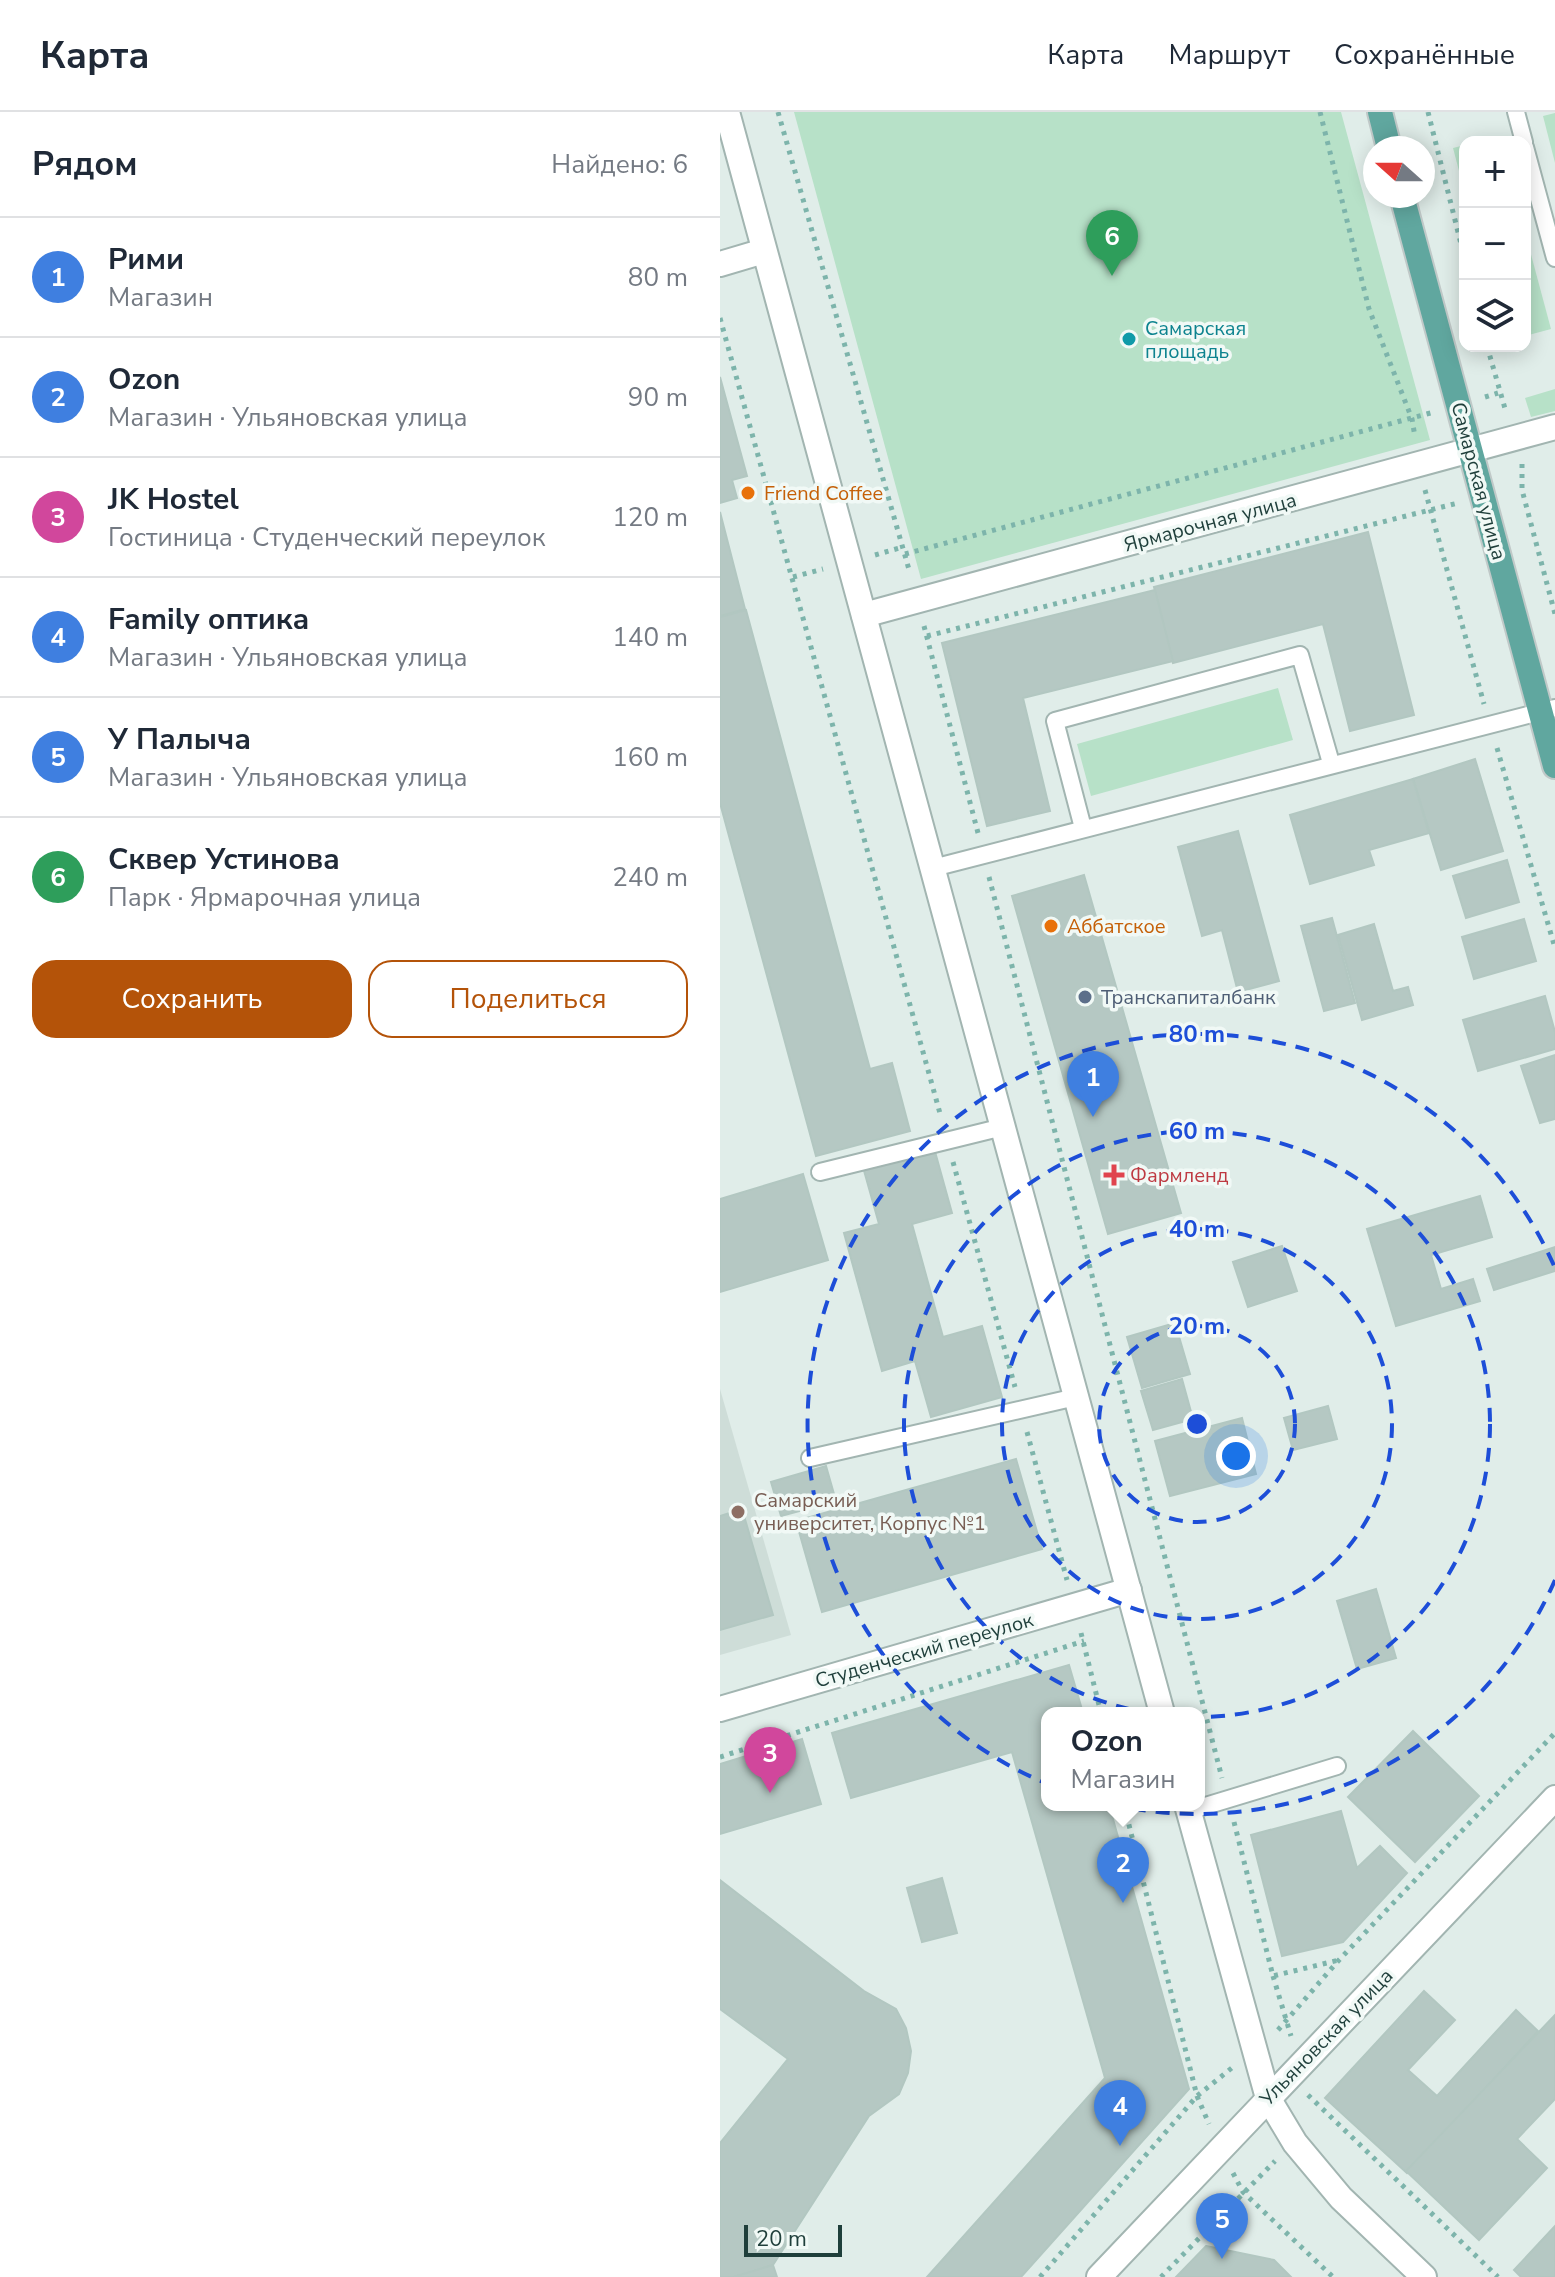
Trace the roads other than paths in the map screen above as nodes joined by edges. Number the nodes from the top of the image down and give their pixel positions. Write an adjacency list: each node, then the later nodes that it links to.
1 (727, 112): 8 (street)
2 (1380, 112): 4 (main road)
3 (1516, 112): 5 (lane)
4 (1386, 136)
5 (1522, 136)
6 (1531, 170): 9 (lane)
7 (1405, 208): 12 (main road, Самарская улица)
8 (764, 251): 10 (street); 13 (street)
9 (1555, 258)
10 (720, 264)
11 (1555, 427): 12 (street, Ярмарочная улица)
12 (1470, 451): 13 (street, Ярмарочная улица); 14 (main road, Самарская улица)
13 (864, 615): 18 (street)
14 (1548, 710): 15 (lane); 16 (main road, Самарская улица)
15 (1331, 763): 17 (lane); 17 (lane)
16 (1555, 766)
17 (1083, 828): 18 (lane)
18 (933, 868): 19 (street)
19 (1003, 1127): 20 (lane); 21 (street)
20 (820, 1172)
21 (1076, 1397): 22 (lane); 23 (street)
22 (810, 1458)
23 (1129, 1590): 24 (street); 25 (street, Студенческий переулок)
24 (1160, 1707)
25 (720, 1709)
26 (1337, 1766): 28 (lane)
27 (1555, 1798): 30 (street, Ульяновская улица)
28 (1205, 1804)
29 (1189, 1811): 30 (street)
30 (1268, 2098): 31 (street, Ульяновская улица); 32 (street)
31 (1099, 2277)
32 (1424, 2277)

